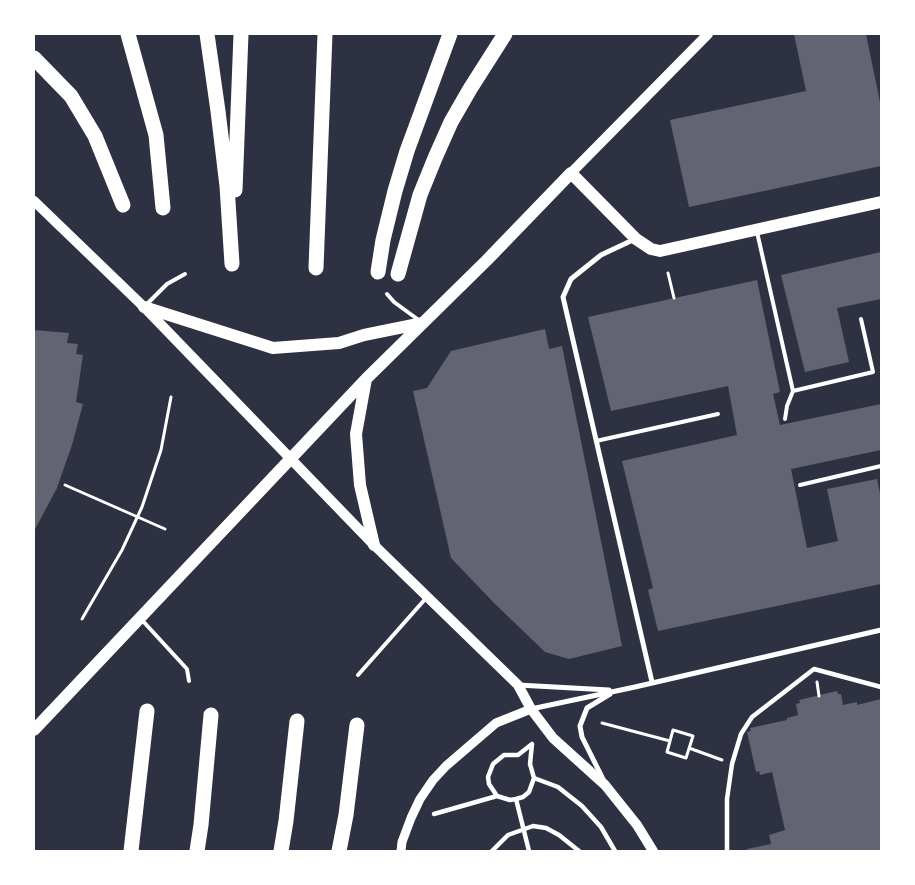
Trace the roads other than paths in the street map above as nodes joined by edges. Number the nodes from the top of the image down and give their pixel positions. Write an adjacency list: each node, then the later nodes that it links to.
1 (128, 34): 13 (highway)
2 (207, 34): 3 (highway)
3 (241, 34)
4 (326, 34): 16 (highway)
5 (450, 34): 17 (highway)
6 (505, 34): 19 (highway)
7 (708, 34): 9 (main road)
8 (34, 58): 12 (highway)
9 (571, 174): 15 (main road); 23 (main road)
10 (34, 201): 21 (main road)
11 (881, 202): 14 (main road)
12 (123, 205)
13 (163, 208)
14 (756, 230): 15 (main road); 25 (lane)
15 (636, 239): 28 (street)
16 (316, 268)
17 (378, 272)
18 (184, 274): 21 (lane)
19 (398, 274)
20 (387, 294): 23 (lane)
21 (144, 307): 23 (main road); 29 (main road)
22 (861, 319): 25 (lane)
23 (414, 325): 24 (main road)
24 (366, 379): 29 (main road); 32 (main road)
25 (793, 391): 27 (lane)
26 (718, 414): 28 (lane)
27 (785, 419)
28 (596, 441): 38 (street)
29 (291, 458): 32 (main road); 34 (main road)
30 (881, 466): 31 (lane)
31 (800, 485)
32 (374, 545): 33 (main road)
33 (427, 597): 36 (lane); 39 (main road)
34 (139, 617): 37 (lane); 47 (main road)
35 (881, 630): 38 (street)
36 (358, 675)
37 (189, 681)
38 (652, 682): 41 (street)
39 (518, 685): 41 (street); 42 (main road)
40 (881, 687): 64 (street)
41 (617, 690): 42 (street); 49 (street)
42 (532, 709): 49 (main road); 58 (street)
43 (147, 711): 54 (highway)
44 (211, 715): 55 (highway)
45 (297, 721): 56 (highway)
46 (357, 725): 57 (highway)
47 (34, 730)
48 (534, 778): 50 (street); 51 (street); 62 (street)
49 (605, 785): 63 (main road)
50 (497, 796): 51 (street); 52 (street)
51 (516, 799): 53 (street)
52 (434, 814)
53 (524, 829): 59 (street); 60 (street); 61 (street)
54 (131, 851)
55 (197, 851)
56 (281, 851)
57 (339, 851)
58 (401, 851)
59 (492, 851)
60 (529, 851)
61 (579, 851)
62 (615, 851)
63 (653, 851)
64 (727, 851)

